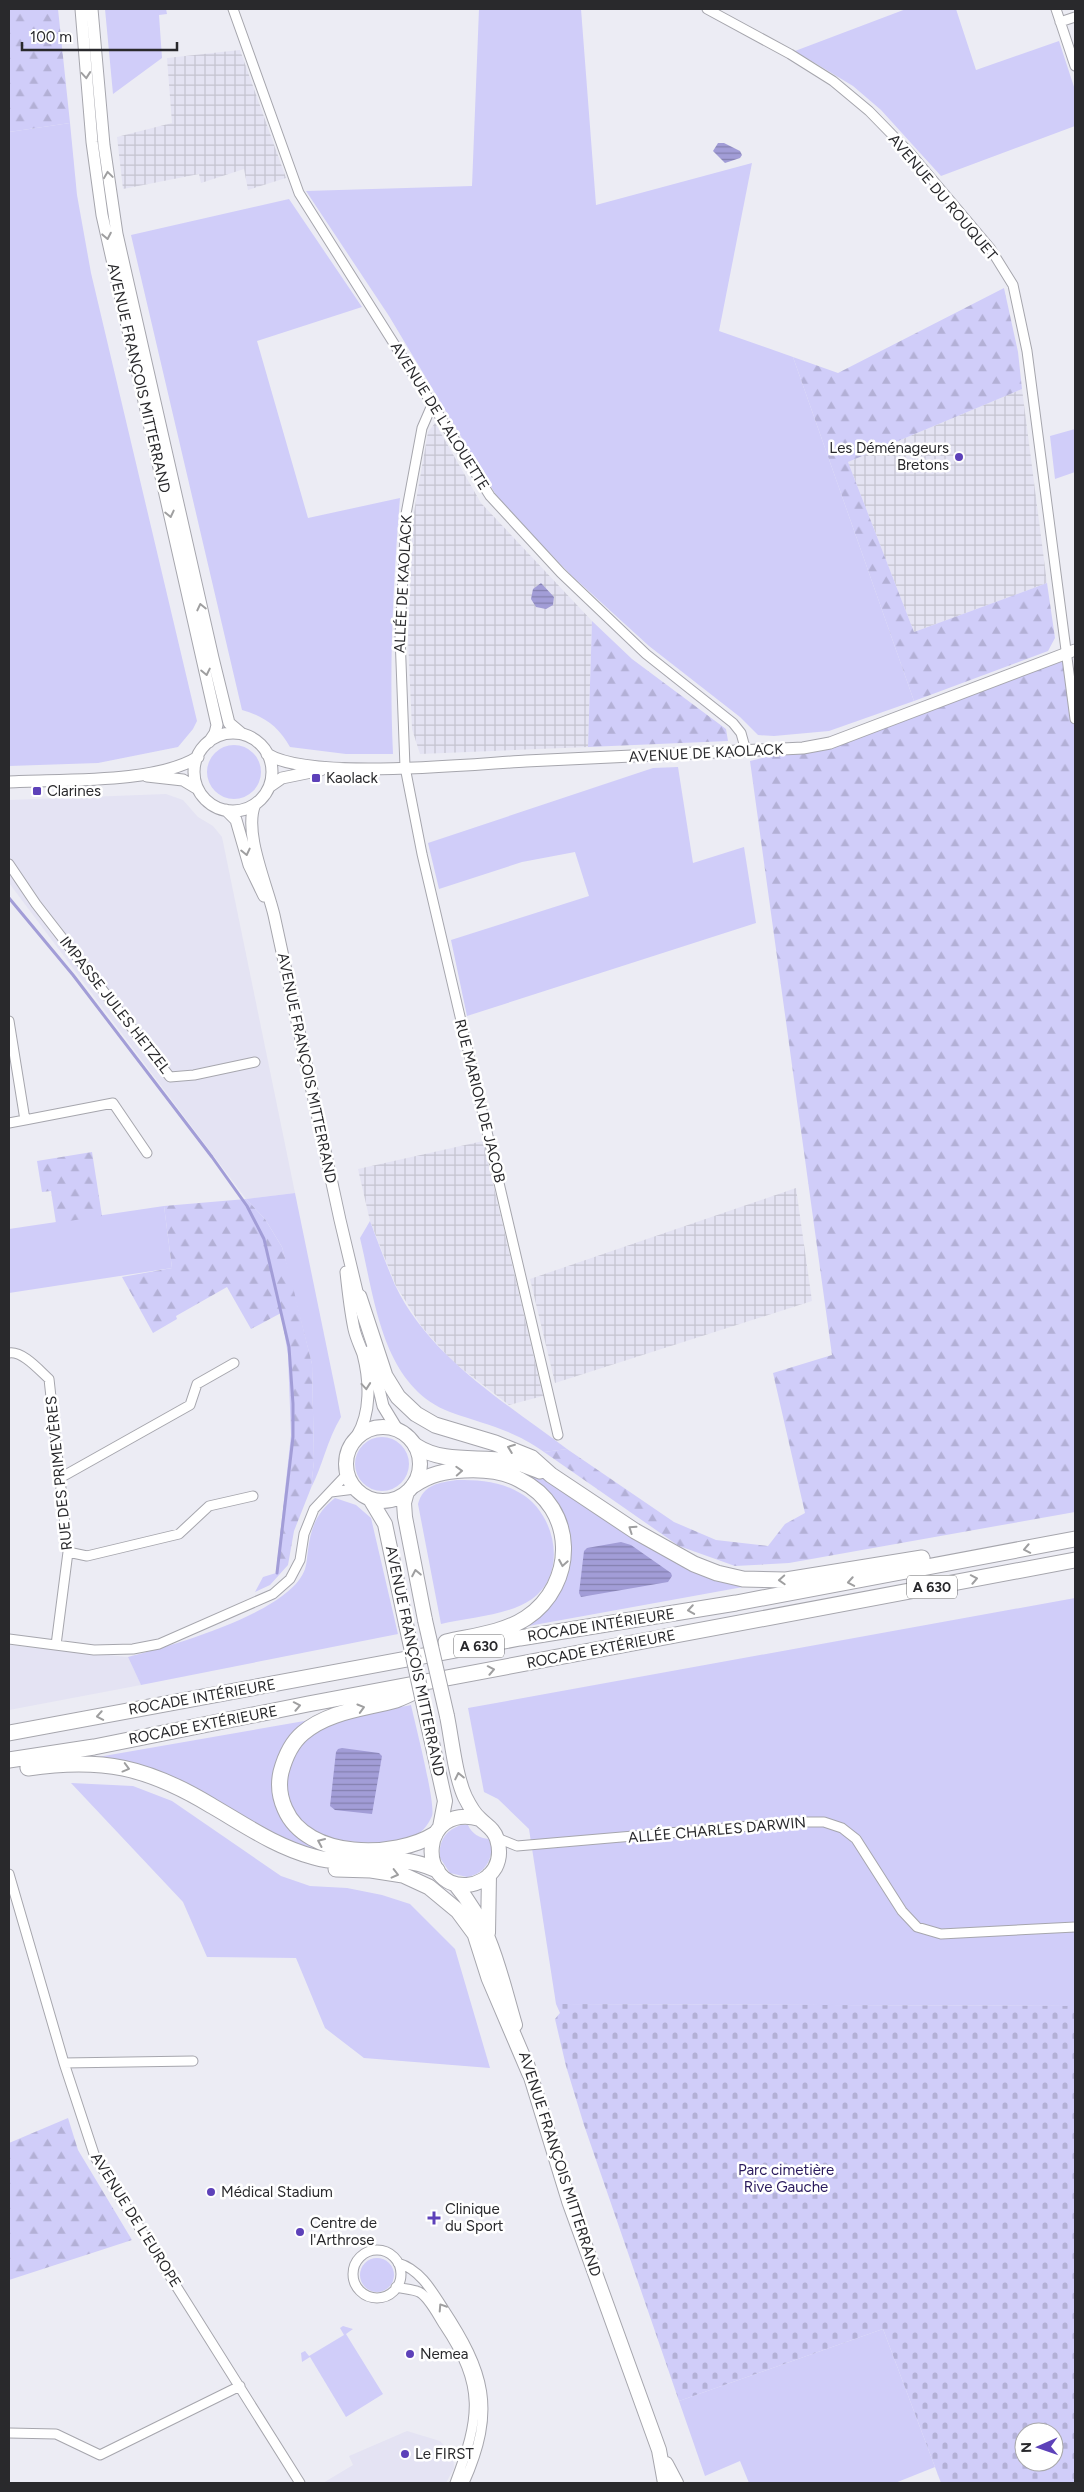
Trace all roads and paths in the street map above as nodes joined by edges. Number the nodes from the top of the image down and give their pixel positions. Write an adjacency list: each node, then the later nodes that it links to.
1 (81, 9): 13 (main road, AVENUE FRANÇOIS MITTERRAND, one-way to 13)
2 (92, 9): 12 (main road, AVENUE FRANÇOIS MITTERRAND, one-way to 2)
3 (233, 9): 9 (street, AVENUE DE L'ALOUETTE)
4 (707, 9): 10 (street, AVENUE DU ROUQUET)
5 (1056, 9): 7 (street)
6 (1075, 17): 7 (street)
7 (1060, 22): 8 (street)
8 (1075, 66)
9 (432, 405): 14 (street, AVENUE DE L'ALOUETTE); 17 (street, ALLÉE DE KAOLACK)
10 (1070, 652): 11 (street, AVENUE DU ROUQUET); 14 (main road, AVENUE DE KAOLACK)
11 (1075, 719)
12 (242, 734): 13 (main road); 15 (main road)
13 (209, 742): 16 (main road)
14 (746, 750): 17 (main road, AVENUE DE KAOLACK)
15 (267, 754): 18 (main road, AVENUE DE KAOLACK); 21 (main road)
16 (198, 757): 19 (main road); 22 (main road)
17 (404, 767): 18 (main road, AVENUE DE KAOLACK); 37 (street, RUE MARION DE JACOB)
18 (329, 768): 21 (main road, AVENUE DE KAOLACK)
19 (138, 775): 20 (main road); 22 (main road)
20 (9, 782)
21 (269, 787): 23 (main road)
22 (199, 790): 24 (main road)
23 (255, 804): 24 (main road); 26 (main road, AVENUE FRANÇOIS MITTERRAND)
24 (226, 810): 26 (main road, AVENUE FRANÇOIS MITTERRAND, one-way to 26)
25 (9, 864): 28 (street, IMPASSE JULES HETZEL)
26 (274, 915): 32 (main road, AVENUE FRANÇOIS MITTERRAND)
27 (9, 1021): 29 (street)
28 (255, 1062)
29 (25, 1120): 30 (street); 31 (street)
30 (9, 1124)
31 (147, 1153)
32 (340, 1220): 33 (main road, AVENUE FRANÇOIS MITTERRAND); 38 (main road, AVENUE FRANÇOIS MITTERRAND, one-way to 38)
33 (358, 1297): 36 (main road, AVENUE FRANÇOIS MITTERRAND); 41 (highway, one-way to 33)
34 (9, 1353): 42 (street, RUE DES PRIMEVÈRES)
35 (234, 1363): 42 (street)
36 (397, 1429): 38 (main road); 39 (main road, AVENUE FRANÇOIS MITTERRAND)
37 (558, 1435)
38 (357, 1436): 40 (main road, AVENUE FRANÇOIS MITTERRAND)
39 (416, 1446): 41 (highway); 43 (main road, AVENUE FRANÇOIS MITTERRAND)
40 (347, 1474): 44 (main road, AVENUE FRANÇOIS MITTERRAND); 45 (street)
41 (551, 1475): 51 (highway, one-way to 41)
42 (60, 1478): 49 (street, RUE DES PRIMEVÈRES)
43 (411, 1488): 47 (main road); 54 (highway, one-way to 54); 59 (main road, AVENUE FRANÇOIS MITTERRAND, one-way to 43, bridge)
44 (355, 1489): 45 (street); 47 (main road, AVENUE FRANÇOIS MITTERRAND)
45 (331, 1492): 53 (street)
46 (253, 1496): 49 (street)
47 (370, 1499): 61 (main road, AVENUE FRANÇOIS MITTERRAND, bridge)
48 (1075, 1540): 51 (highway, ROCADE INTÉRIEURE / A 630, one-way to 51)
49 (68, 1552): 53 (street, RUE DES PRIMEVÈRES)
50 (1075, 1560): 55 (highway, ROCADE EXTÉRIEURE / A 630, one-way to 50)
51 (951, 1563): 54 (highway, ROCADE INTÉRIEURE / A 630, one-way to 54)
52 (9, 1639): 53 (street)
53 (56, 1645)
54 (305, 1678): 56 (highway, ROCADE INTÉRIEURE / A 630, one-way to 56)
55 (443, 1679): 57 (highway, ROCADE EXTÉRIEURE / A 630, one-way to 55); 61 (highway, one-way to 55)
56 (9, 1733)
57 (9, 1760)
58 (9, 1770): 60 (highway, one-way to 60)
59 (480, 1819): 61 (main road); 62 (main road, AVENUE FRANÇOIS MITTERRAND)
60 (252, 1830): 65 (highway); 73 (highway, one-way to 73)
61 (437, 1830): 65 (main road, AVENUE FRANÇOIS MITTERRAND)
62 (497, 1838): 63 (street, ALLÉE CHARLES DARWIN); 64 (main road)
63 (517, 1846): 64 (street, ALLÉE CHARLES DARWIN); 69 (street, ALLÉE CHARLES DARWIN)
64 (499, 1858): 67 (main road)
65 (437, 1870): 68 (main road, AVENUE FRANÇOIS MITTERRAND)
66 (9, 1874): 72 (street, AVENUE DE L'EUROPE)
67 (490, 1875): 68 (main road); 70 (main road)
68 (455, 1884): 70 (main road, AVENUE FRANÇOIS MITTERRAND)
69 (1075, 1927)
70 (488, 1933): 73 (main road, AVENUE FRANÇOIS MITTERRAND)
71 (193, 2061): 72 (street)
72 (64, 2062): 76 (street, AVENUE DE L'EUROPE)
73 (530, 2074): 78 (main road, AVENUE FRANÇOIS MITTERRAND)
74 (398, 2263): 75 (street); 75 (street); 81 (street, one-way to 74)
75 (396, 2288): 80 (street)
76 (240, 2386): 77 (street); 79 (street, AVENUE DE L'EUROPE)
77 (9, 2433)
78 (659, 2450): 82 (main road, AVENUE FRANÇOIS MITTERRAND); 83 (main road, AVENUE FRANÇOIS MITTERRAND)
79 (300, 2483)
80 (455, 2483)
81 (464, 2483)
82 (666, 2483)
83 (676, 2483)

